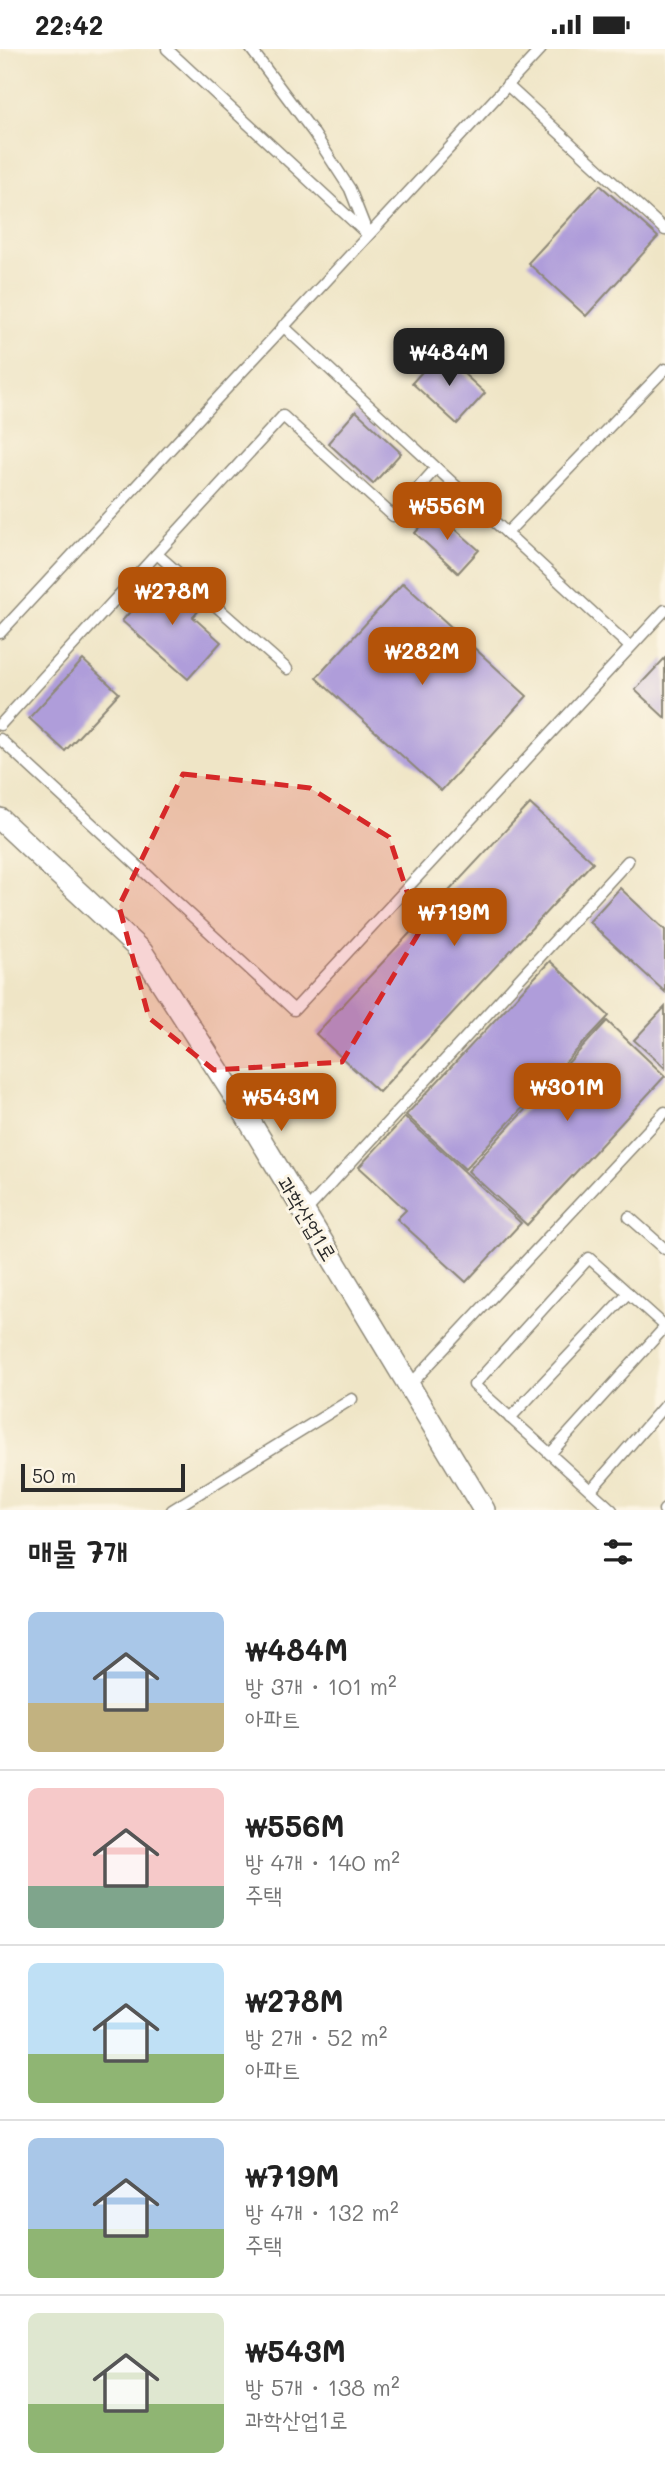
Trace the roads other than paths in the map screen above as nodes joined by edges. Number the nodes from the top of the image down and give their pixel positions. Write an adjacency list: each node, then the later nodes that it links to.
1 (167, 49): 6 (lane)
2 (251, 49): 6 (lane)
3 (541, 49): 4 (lane)
4 (507, 85): 5 (lane); 6 (lane)
5 (665, 230)
6 (368, 235): 7 (lane)
7 (283, 326): 9 (lane); 13 (lane)
8 (665, 369): 10 (lane)
9 (436, 468): 10 (lane); 11 (lane)
10 (507, 533): 14 (lane)
11 (157, 554): 15 (lane); 16 (lane)
12 (665, 610): 14 (lane)
13 (0, 633)
14 (630, 647): 17 (lane)
15 (287, 669)
16 (0, 725)
17 (0, 739)
18 (0, 819): 21 (street, 과학산업1로)
19 (628, 861): 21 (lane)
20 (665, 1112): 26 (lane)
21 (305, 1212): 26 (street, 과학산업1로)
22 (629, 1217): 23 (lane)
23 (665, 1249)
24 (628, 1293): 25 (lane); 29 (lane); 29 (lane)
25 (665, 1327): 30 (lane)
26 (410, 1385): 33 (street, 과학산업1로)
27 (352, 1399): 32 (lane)
28 (665, 1405): 31 (lane)
29 (510, 1418): 30 (lane)
30 (550, 1454): 31 (lane)
31 (591, 1490): 34 (lane)
32 (172, 1510)
33 (484, 1510)
34 (612, 1510)

